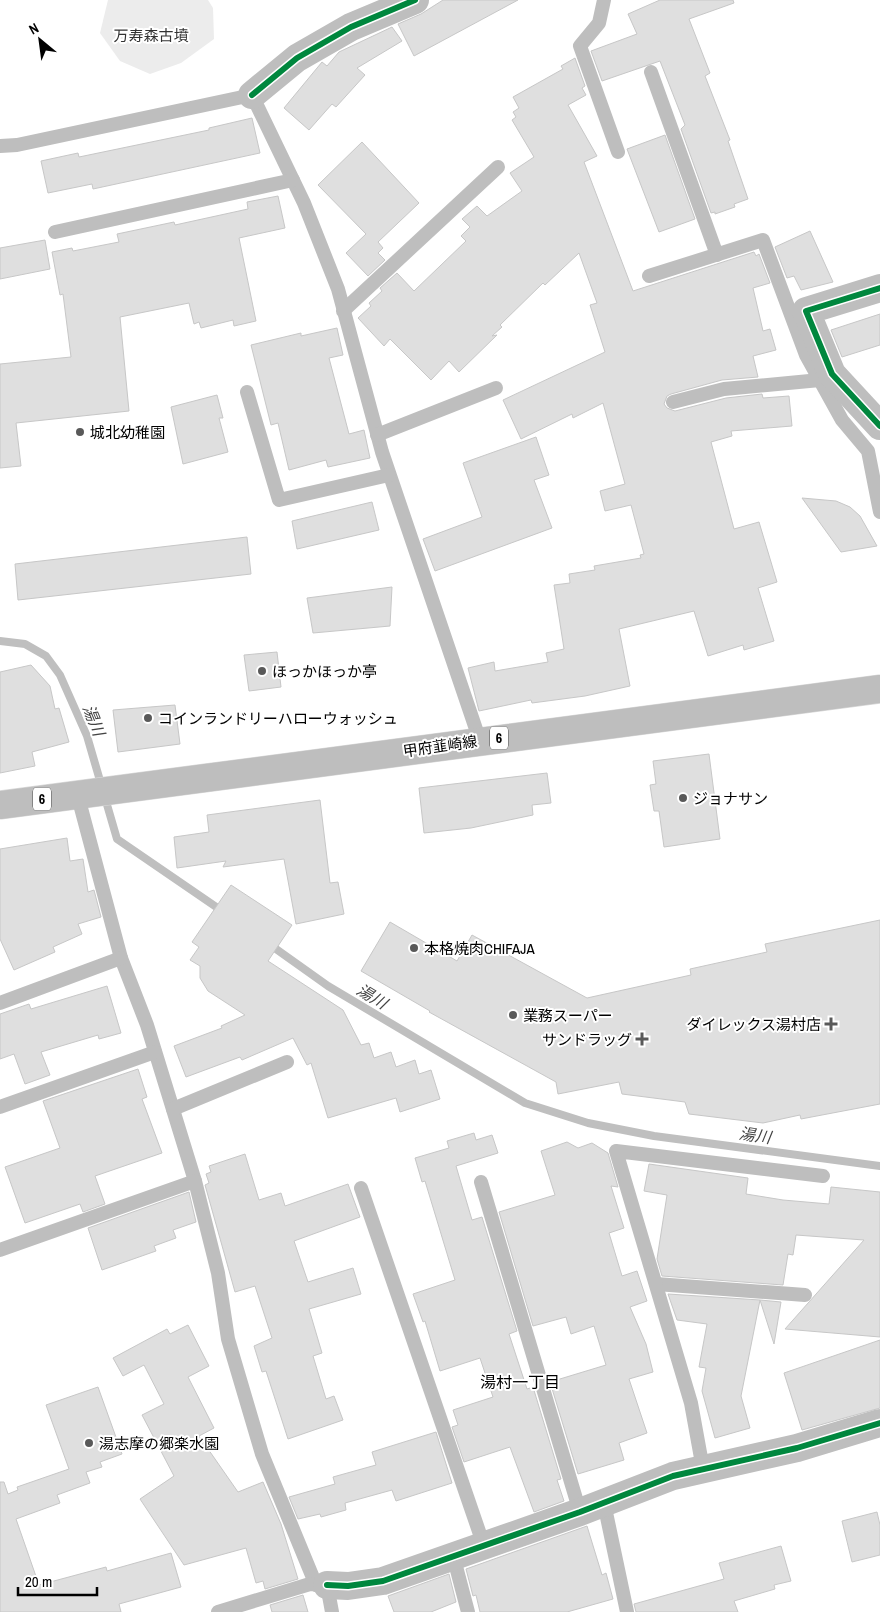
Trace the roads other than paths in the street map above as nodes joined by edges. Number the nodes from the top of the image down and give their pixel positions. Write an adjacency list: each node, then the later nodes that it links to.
1 (415, 0): 4 (street)
2 (604, 0): 6 (lane)
3 (651, 72): 10 (lane)
4 (252, 96): 5 (lane); 8 (lane)
5 (0, 146)
6 (618, 152)
7 (498, 166): 13 (lane)
8 (293, 180): 9 (lane); 13 (lane)
9 (55, 232)
10 (717, 255): 11 (lane); 14 (lane)
11 (649, 276)
12 (880, 288): 17 (street)
13 (344, 311): 20 (lane)
14 (820, 380): 18 (lane); 22 (lane)
15 (496, 388): 20 (lane)
16 (247, 392): 21 (lane)
17 (868, 396): 19 (street)
18 (673, 402)
19 (880, 426)
20 (377, 435): 21 (lane)
21 (389, 475): 24 (lane)
22 (880, 512)
23 (880, 689): 24 (street, 甲府韮崎線 / 6)
24 (480, 741): 25 (street, 甲府韮崎線 / 6)
25 (81, 793): 26 (street, 甲府韮崎線 / 6); 27 (lane)
26 (0, 805)
27 (121, 958): 28 (lane); 29 (lane)
28 (0, 1003)
29 (155, 1052): 31 (lane); 32 (lane)
30 (287, 1062): 32 (lane)
31 (0, 1107)
32 (173, 1109): 34 (lane)
33 (822, 1176): 38 (lane)
34 (195, 1181): 37 (lane); 45 (lane)
35 (481, 1182): 42 (lane)
36 (361, 1188): 43 (lane)
37 (0, 1250)
38 (656, 1284): 39 (lane); 41 (lane)
39 (805, 1294)
40 (880, 1423): 41 (street)
41 (703, 1469): 42 (street)
42 (592, 1507): 43 (street); 49 (lane)
43 (484, 1546): 44 (street)
44 (453, 1555): 45 (street); 48 (lane)
45 (322, 1585): 46 (lane); 47 (lane)
46 (218, 1612)
47 (332, 1612)
48 (468, 1612)
49 (627, 1612)

